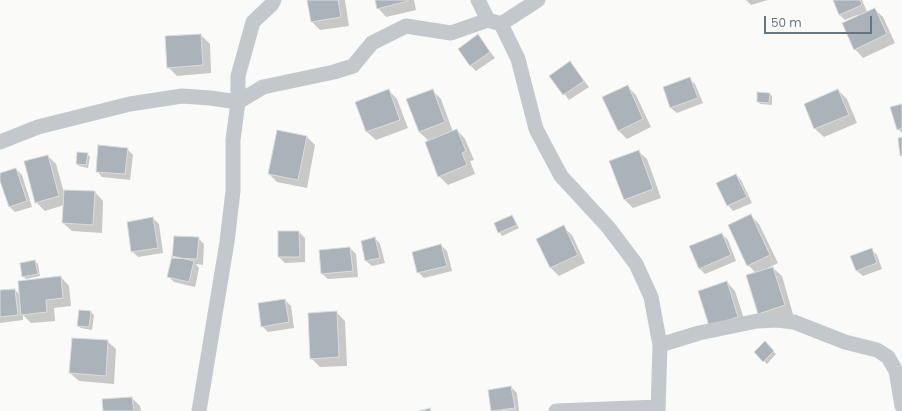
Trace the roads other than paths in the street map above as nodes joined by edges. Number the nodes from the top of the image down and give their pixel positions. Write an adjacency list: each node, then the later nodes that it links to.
1 (274, 0): 5 (street)
2 (478, 0): 4 (street)
3 (538, 0): 4 (street)
4 (495, 22): 5 (street); 7 (street)
5 (238, 102): 6 (street); 10 (street)
6 (0, 142)
7 (660, 345): 8 (street); 9 (street)
8 (902, 406)
9 (658, 409): 11 (street)
10 (199, 411)
11 (556, 411)

